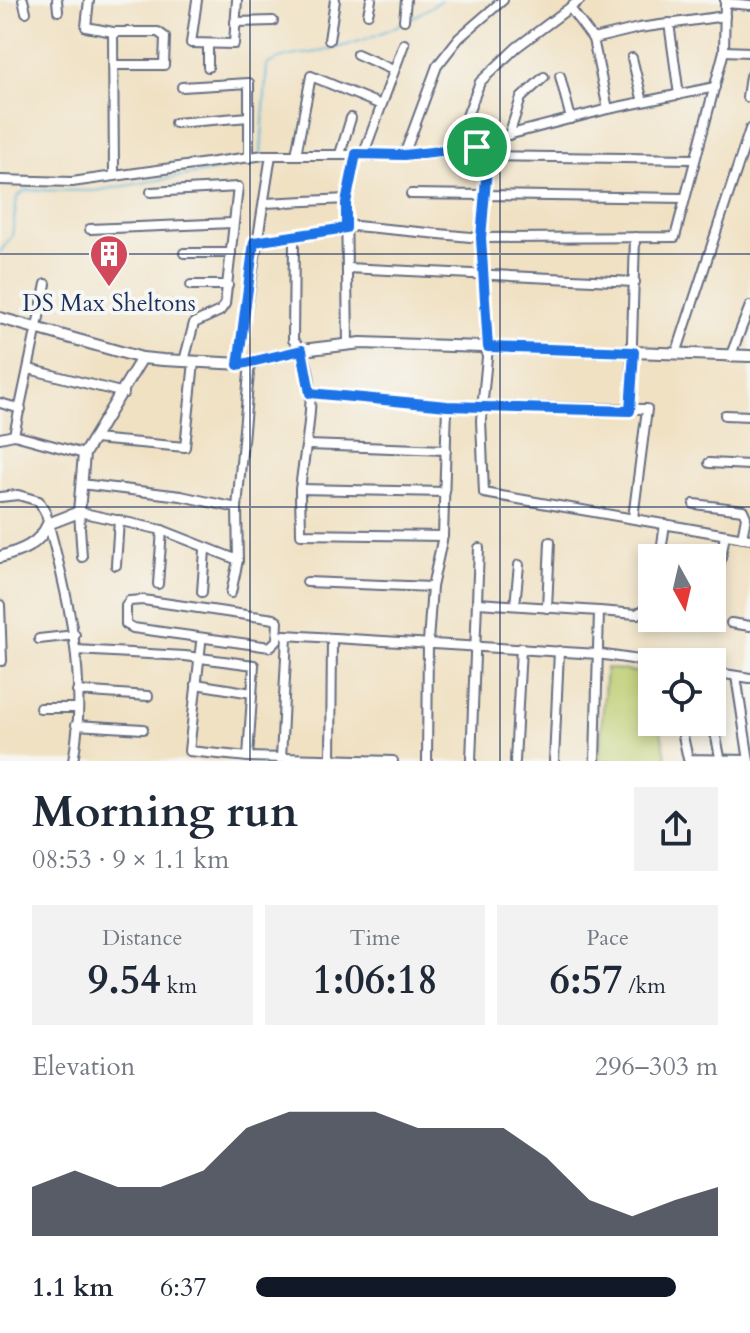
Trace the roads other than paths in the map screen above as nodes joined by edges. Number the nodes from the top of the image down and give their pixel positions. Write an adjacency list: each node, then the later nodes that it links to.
1 (23, 0): 15 (street)
2 (57, 0): 14 (street)
3 (89, 0): 22 (street)
4 (197, 0): 25 (street)
5 (237, 0): 20 (street)
6 (335, 0): 24 (street)
7 (371, 0): 16 (street)
8 (406, 0): 18 (street)
9 (503, 0): 55 (street)
10 (580, 0): 13 (street)
11 (726, 2): 12 (street); 17 (street)
12 (750, 5)
13 (570, 8): 23 (street); 51 (street)
14 (58, 11)
15 (26, 12)
16 (368, 14)
17 (725, 16): 21 (street); 27 (street)
18 (404, 20)
19 (273, 21): 20 (street)
20 (235, 22): 25 (street)
21 (669, 23): 23 (street); 39 (street)
22 (113, 32): 31 (street); 31 (street)
23 (593, 39): 43 (street)
24 (329, 40)
25 (208, 44): 32 (street)
26 (404, 44): 33 (street)
27 (724, 51): 28 (street); 38 (street)
28 (750, 52)
29 (357, 54): 33 (street)
30 (632, 58): 41 (street)
31 (114, 65): 59 (street)
32 (208, 67)
33 (393, 70): 42 (street)
34 (560, 76): 46 (street)
35 (750, 76): 40 (street)
36 (544, 77): 49 (street)
37 (182, 87): 44 (street)
38 (715, 87): 39 (street); 58 (street)
39 (679, 95): 41 (street)
40 (747, 97)
41 (643, 102): 43 (street)
42 (379, 104): 52 (street); 54 (street)
43 (608, 109): 46 (street)
44 (249, 117): 47 (street); 56 (street)
45 (351, 118): 53 (street)
46 (571, 119): 49 (street)
47 (175, 123)
48 (750, 129): 89 (street)
49 (509, 135): 50 (street)
50 (477, 147): 51 (street); 57 (street)
51 (454, 150): 55 (street)
52 (360, 153): 53 (street); 55 (street); 65 (street)
53 (340, 154): 54 (street)
54 (296, 155): 56 (street)
55 (404, 155)
56 (260, 156): 59 (street); 66 (street)
57 (488, 156): 58 (street); 63 (street)
58 (694, 159): 64 (street)
59 (114, 176): 60 (street)
60 (0, 180)
61 (151, 192): 67 (street)
62 (411, 194): 63 (street)
63 (485, 194): 64 (street); 71 (street)
64 (685, 198): 70 (street)
65 (347, 199): 66 (street); 68 (street)
66 (265, 203): 73 (street)
67 (233, 223): 69 (street); 75 (street)
68 (346, 228): 71 (street); 72 (street); 76 (street)
69 (90, 229)
70 (635, 237): 71 (street); 78 (street)
71 (481, 238): 77 (street)
72 (294, 239): 73 (street); 87 (street)
73 (254, 242): 95 (street)
74 (184, 253): 75 (street)
75 (231, 253): 81 (street)
76 (347, 268): 77 (street); 85 (street)
77 (484, 274): 78 (street); 86 (street)
78 (635, 282): 88 (street)
79 (46, 284): 84 (street)
80 (191, 285): 81 (street)
81 (228, 285): 93 (street)
82 (750, 306): 91 (street)
83 (0, 318): 84 (street)
84 (37, 328): 92 (street); 96 (street)
85 (348, 344): 86 (street); 87 (street)
86 (488, 347): 88 (street); 101 (street)
87 (302, 350): 94 (street); 98 (street)
88 (634, 352): 89 (street); 103 (street)
89 (676, 354): 91 (street)
90 (750, 356): 91 (street)
91 (730, 357)
92 (142, 358): 93 (street); 97 (street)
93 (189, 361): 95 (street); 108 (street)
94 (250, 362): 95 (street); 119 (street)
95 (238, 365)
96 (29, 369): 97 (street); 102 (street)
97 (124, 393): 108 (street)
98 (310, 393): 100 (street); 109 (street)
99 (0, 403): 102 (street)
100 (447, 406): 101 (street); 110 (street)
101 (483, 406): 103 (street); 121 (street)
102 (21, 409): 106 (street)
103 (630, 411): 121 (street)
104 (725, 415): 105 (street)
105 (750, 416)
106 (14, 435): 107 (street); 111 (street)
107 (0, 438)
108 (94, 439): 111 (street)
109 (308, 445): 110 (street); 115 (street)
110 (446, 450): 116 (street)
111 (84, 454): 114 (street)
112 (709, 463): 113 (street)
113 (750, 465)
114 (81, 484): 119 (street); 120 (street)
115 (300, 489): 116 (street); 127 (street)
116 (445, 492): 127 (street)
117 (0, 497): 123 (street)
118 (694, 504): 128 (street)
119 (237, 508): 136 (street)
120 (79, 512): 122 (street); 123 (street); 135 (street)
121 (633, 518): 124 (street)
122 (119, 520): 125 (street); 137 (street)
123 (48, 524): 134 (street); 153 (street)
124 (665, 524): 126 (street); 130 (street)
125 (162, 530): 133 (street); 140 (street)
126 (725, 535): 128 (street); 131 (street)
127 (443, 536): 141 (street)
128 (746, 538)
129 (550, 542): 147 (street)
130 (662, 544)
131 (723, 544)
132 (479, 548): 144 (street)
133 (205, 550): 136 (street); 142 (street)
134 (0, 557)
135 (82, 557)
136 (238, 560): 143 (street)
137 (116, 565)
138 (519, 565): 146 (street)
139 (307, 582): 141 (street)
140 (158, 584)
141 (432, 587): 156 (street)
142 (202, 592)
143 (231, 593)
144 (478, 603): 146 (street); 158 (street)
145 (0, 605): 165 (street)
146 (515, 605): 147 (street)
147 (547, 608): 148 (street)
148 (599, 611): 149 (street); 162 (street)
149 (638, 614)
150 (731, 623): 151 (street)
151 (750, 626)
152 (284, 634): 152 (street); 155 (street); 181 (street)
153 (75, 635): 154 (street); 160 (street)
154 (39, 639)
155 (332, 639): 156 (street); 182 (street)
156 (428, 642): 158 (street); 185 (street)
157 (201, 643): 163 (street)
158 (476, 645): 159 (street); 186 (street)
159 (521, 648): 161 (street); 187 (street)
160 (76, 650): 163 (street); 170 (street)
161 (559, 651): 162 (street); 188 (street)
162 (598, 654): 164 (street); 189 (street)
163 (200, 657): 169 (street); 171 (street)
164 (638, 660)
165 (2, 661)
166 (726, 674): 167 (street)
167 (736, 676): 168 (street); 190 (street)
168 (750, 678)
169 (196, 684): 171 (street); 179 (street)
170 (77, 691): 172 (street); 174 (street)
171 (252, 693): 179 (street)
172 (148, 696)
173 (40, 708): 174 (street)
174 (78, 708): 175 (street)
175 (76, 725): 176 (street); 183 (street)
176 (143, 729)
177 (683, 736): 180 (street)
178 (716, 736): 180 (street)
179 (248, 757): 181 (street)
180 (720, 757): 190 (street)
181 (281, 759): 182 (street)
182 (331, 759): 184 (street)
183 (73, 761)
184 (393, 761)
185 (427, 761)
186 (471, 761)
187 (515, 761)
188 (554, 761)
189 (595, 761)
190 (749, 761)

